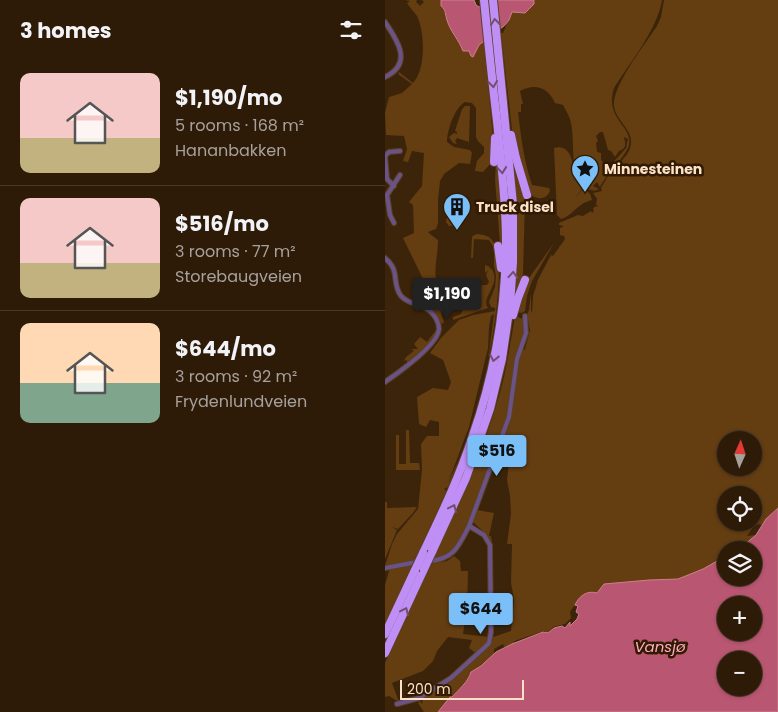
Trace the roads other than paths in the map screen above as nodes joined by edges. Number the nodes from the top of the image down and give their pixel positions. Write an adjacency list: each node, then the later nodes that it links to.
1 (493, 0): 5 (highway, one-way to 1)
2 (484, 2): 6 (highway, one-way to 6)
3 (385, 22): 4 (street)
4 (385, 78)
5 (503, 107): 11 (highway); 19 (highway, one-way to 5)
6 (497, 122): 8 (highway); 17 (highway, one-way to 17)
7 (400, 151): 10 (street)
8 (494, 162)
9 (400, 175): 10 (street)
10 (393, 186): 12 (street)
11 (527, 195)
12 (386, 196): 13 (street)
13 (394, 223)
14 (498, 246): 17 (highway)
15 (385, 258): 20 (street)
16 (525, 280): 19 (highway)
17 (502, 310): 23 (highway, one-way to 23, bridge)
18 (525, 316): 21 (street)
19 (505, 341): 24 (highway, one-way to 19, bridge)
20 (385, 382)
21 (469, 526): 22 (street); 25 (street)
22 (385, 568)
23 (385, 634)
24 (385, 653)
25 (397, 704)

